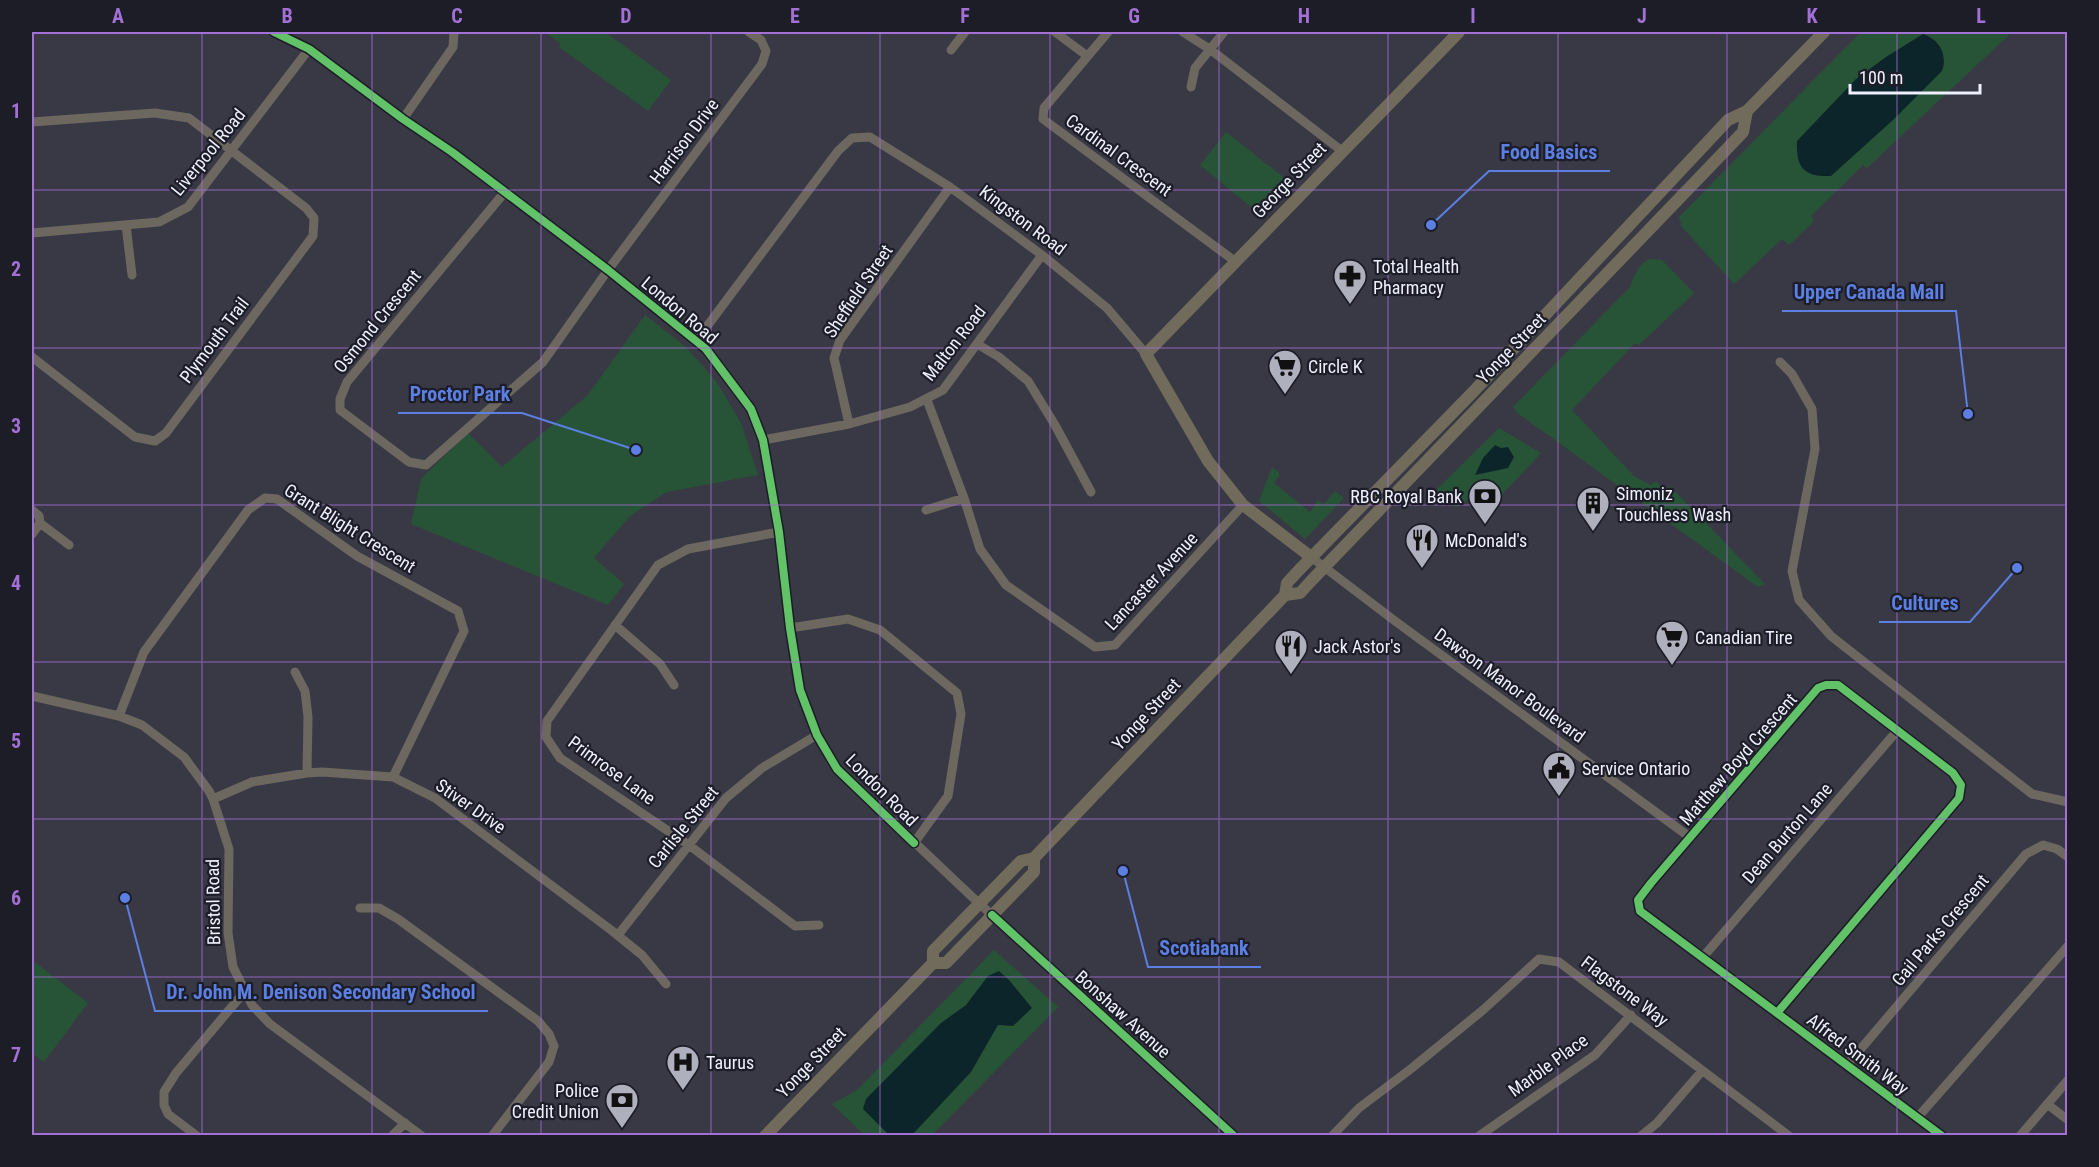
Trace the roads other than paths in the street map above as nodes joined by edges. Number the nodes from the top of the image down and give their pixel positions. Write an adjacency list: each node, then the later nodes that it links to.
1 (274, 32): 11 (street, London Road)
2 (454, 32): 17 (street)
3 (749, 32): 27 (street, Harrison Drive)
4 (965, 32): 12 (street)
5 (1055, 32): 14 (street)
6 (1108, 32): 14 (street, Cardinal Crescent)
7 (1183, 32): 13 (street)
8 (1224, 32): 13 (street)
9 (1459, 32): 20 (main road, George Street)
10 (1824, 32): 16 (main road, Yonge Street)
11 (309, 49): 17 (street, London Road); 19 (street, Liverpool Road)
12 (951, 50)
13 (1211, 50): 15 (street); 20 (street)
14 (1086, 55): 26 (street, Cardinal Crescent)
15 (1191, 87)
16 (1747, 111): 46 (main road, Yonge Street); 47 (main road, Yonge Street)
17 (402, 119): 22 (street, London Road)
18 (32, 122): 19 (street, Plymouth Trail)
19 (231, 151): 23 (street, Liverpool Road); 32 (street, Plymouth Trail)
20 (1342, 151): 26 (main road, George Street)
21 (950, 188): 25 (street, Kingston Road); 29 (street, Kingston Road); 35 (street, Sheffield Street)
22 (504, 193): 27 (street, London Road); 27 (street, Osmond Crescent)
23 (126, 225): 24 (street, Liverpool Road); 28 (street)
24 (32, 233)
25 (1042, 255): 30 (street, Malton Road); 31 (street, Kingston Road)
26 (1236, 262): 31 (main road, George Street)
27 (608, 270): 29 (street, London Road)
28 (132, 275)
29 (696, 341): 36 (street, London Road)
30 (977, 344): 34 (street, Malton Road); 37 (street)
31 (1146, 354): 39 (main road, Kingston Road)
32 (32, 357)
33 (1780, 362): 60 (street)
34 (927, 400): 35 (street, Malton Road); 38 (street, Lancaster Avenue)
35 (849, 424): 36 (street, Malton Road)
36 (763, 440): 43 (street, London Road)
37 (1091, 492)
38 (964, 498): 39 (street, Lancaster Avenue); 41 (street)
39 (1243, 505): 46 (main road, Kingston Road)
40 (32, 510): 42 (street)
41 (926, 510)
42 (40, 523): 44 (street); 45 (street)
43 (779, 532): 49 (street, Primrose Lane); 50 (street, London Road)
44 (32, 534)
45 (69, 545)
46 (1311, 557): 47 (street, Dawson Manor Boulevard); 48 (main road, Yonge Street)
47 (1324, 568): 48 (main road, Yonge Street); 61 (street, Dawson Manor Boulevard)
48 (1285, 596): 65 (main road, Yonge Street)
49 (615, 625): 52 (street); 63 (street, Primrose Lane)
50 (790, 628): 56 (street, London Road); 62 (street)
51 (296, 672): 57 (street)
52 (674, 685)
53 (32, 696): 54 (street, Bristol Road)
54 (119, 716): 58 (street, Grant Blight Crescent); 59 (street, Bristol Road)
55 (1896, 732): 61 (street, Matthew Boyd Crescent); 73 (street, Dean Burton Lane); 77 (street, Matthew Boyd Crescent)
56 (817, 735): 62 (street, London Road); 63 (street, Carlisle Street)
57 (307, 773): 58 (street, Stiver Drive); 59 (street, Stiver Drive)
58 (393, 777): 71 (street, Stiver Drive)
59 (213, 799): 76 (street, Bristol Road)
60 (2067, 802)
61 (1691, 838): 68 (street, Matthew Boyd Crescent)
62 (914, 843): 66 (street, London Road)
63 (689, 845): 70 (street, Primrose Lane); 71 (street, Carlisle Street)
64 (2067, 857): 79 (street, Gail Parks Crescent)
65 (1034, 858): 66 (main road, Yonge Street); 69 (main road, Yonge Street)
66 (979, 903): 69 (street, London Road); 74 (main road, Yonge Street)
67 (360, 908): 90 (street)
68 (1640, 911): 73 (street, Alfred Smith Way)
69 (992, 915): 74 (main road, Yonge Street); 92 (street, Bonshaw Avenue)
70 (819, 925)
71 (618, 935): 75 (street, Stiver Drive)
72 (2067, 946): 83 (street)
73 (1703, 957): 77 (street, Alfred Smith Way)
74 (933, 963): 91 (main road, Yonge Street)
75 (666, 984)
76 (246, 990): 85 (street, Bristol Road); 87 (street)
77 (1778, 1013): 79 (street, Alfred Smith Way)
78 (1631, 1015): 80 (street, Flagstone Way); 93 (street, Flagstone Way); 94 (street, Marble Place)
79 (1848, 1064): 83 (street, Alfred Smith Way)
80 (1702, 1071): 86 (street); 95 (street, Flagstone Way)
81 (2067, 1080): 82 (street)
82 (2047, 1104): 84 (street); 97 (street)
83 (1918, 1117): 96 (street, Alfred Smith Way)
84 (2067, 1120)
85 (405, 1123): 88 (street); 89 (street, Bristol Road)
86 (1642, 1135)
87 (197, 1136)
88 (392, 1136)
89 (422, 1136)
90 (492, 1136)
91 (765, 1136)
92 (1234, 1136)
93 (1332, 1136)
94 (1479, 1136)
95 (1789, 1136)
96 (1942, 1136)
97 (2020, 1136)

